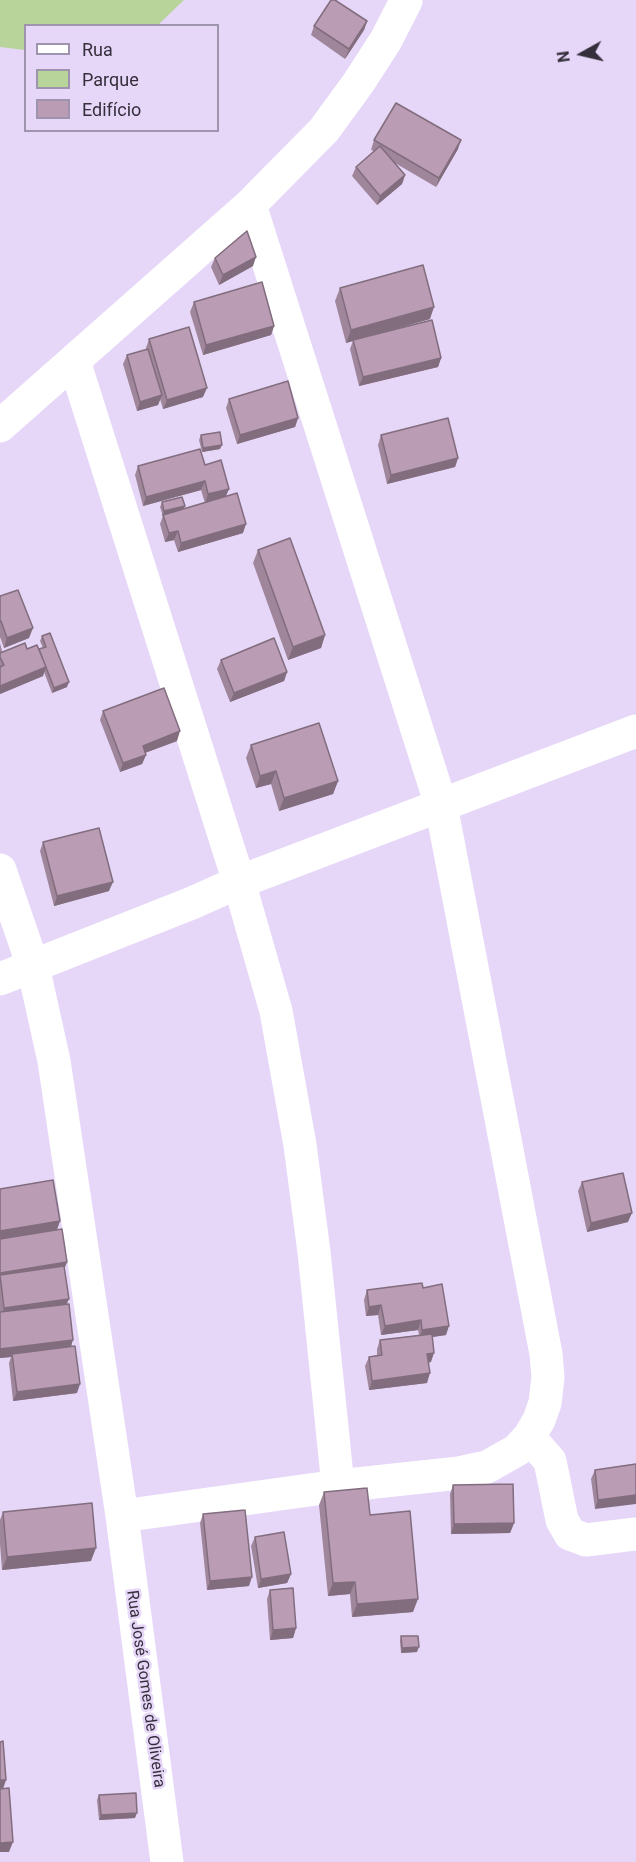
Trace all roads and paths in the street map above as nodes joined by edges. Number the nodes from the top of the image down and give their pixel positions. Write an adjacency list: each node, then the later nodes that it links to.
1 (406, 1): 2 (street)
2 (250, 205): 3 (street); 6 (street)
3 (74, 361): 4 (street); 8 (street)
4 (0, 426)
5 (636, 730): 6 (street)
6 (441, 805): 8 (street); 11 (street)
7 (0, 870): 9 (street, Rua José Gomes de Oliveira)
8 (239, 882): 9 (street); 12 (street)
9 (33, 966): 10 (street); 13 (street, Rua José Gomes de Oliveira)
10 (0, 979)
11 (529, 1437): 12 (street); 14 (street)
12 (338, 1486): 13 (street)
13 (122, 1516): 15 (street, Rua José Gomes de Oliveira)
14 (636, 1534)
15 (167, 1862)

